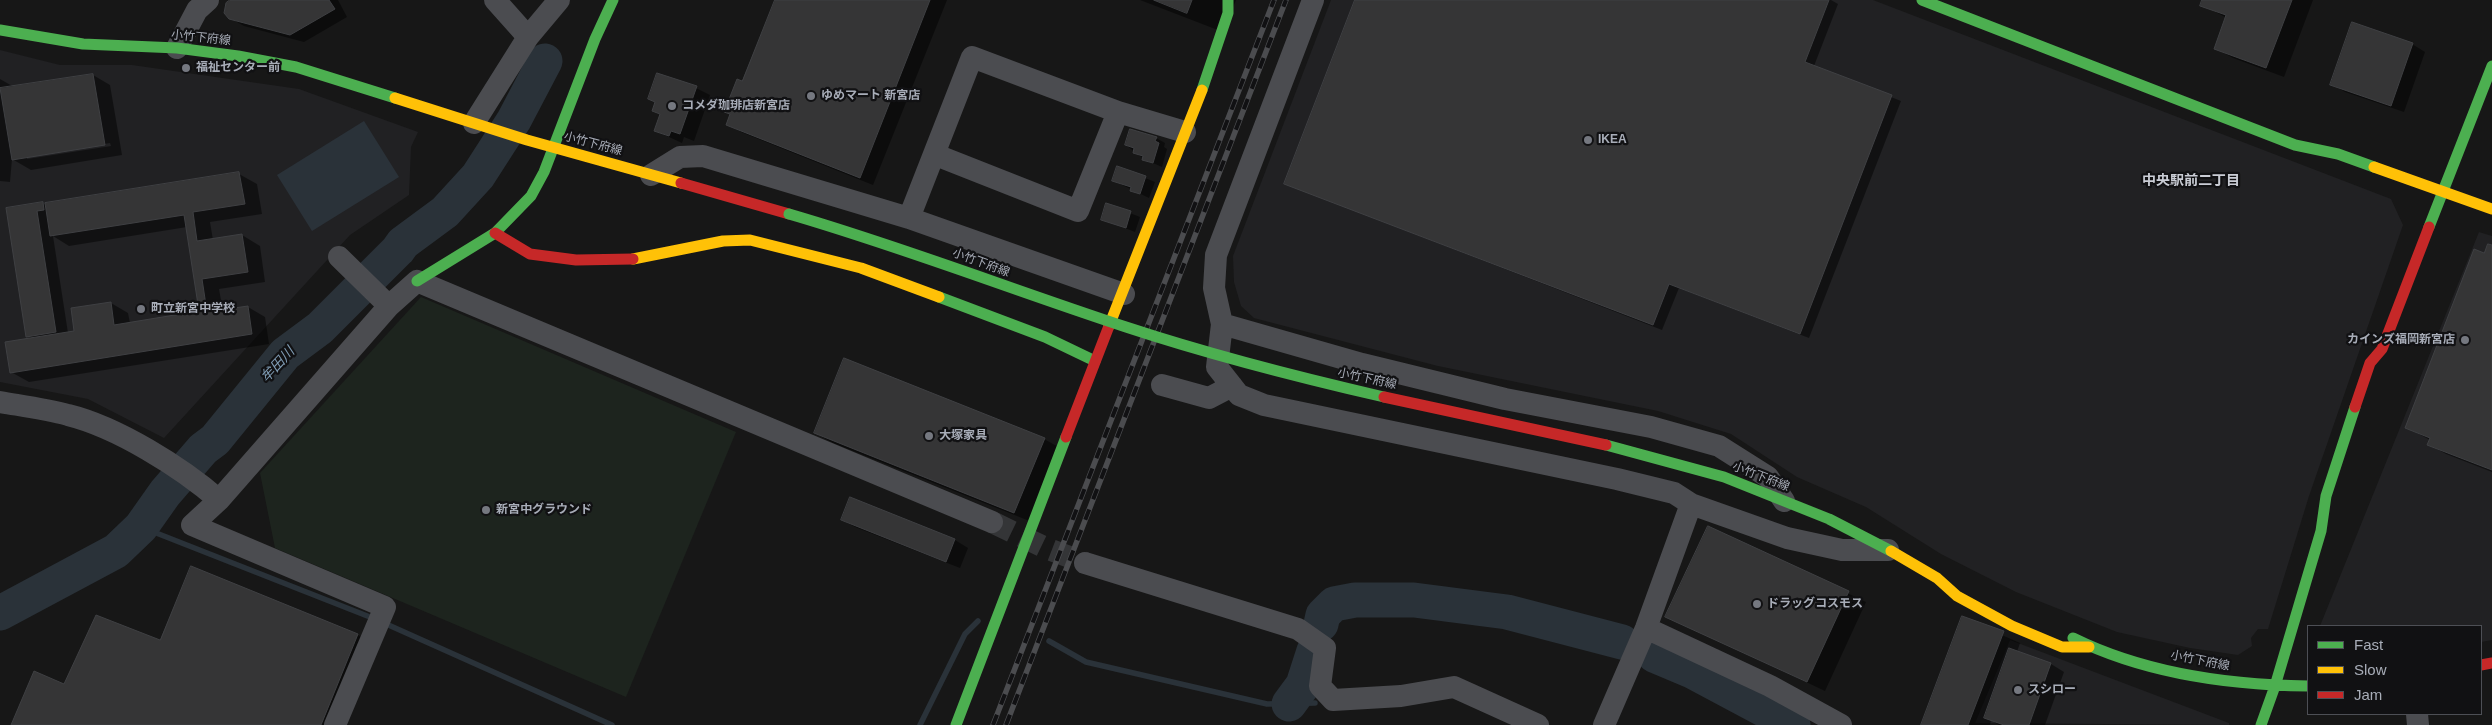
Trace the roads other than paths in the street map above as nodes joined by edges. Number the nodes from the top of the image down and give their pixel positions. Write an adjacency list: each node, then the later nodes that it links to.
1 (208, 0): 10 (street)
2 (495, 0): 9 (street)
3 (559, 0): 9 (street)
4 (613, 0): 16 (street)
5 (1228, 0): 14 (street)
6 (1313, 0): 28 (street)
7 (1922, 0): 17 (street)
8 (0, 30): 10 (street, 小竹下府線)
9 (528, 37): 13 (street)
10 (177, 48): 13 (street, 小竹下府線)
11 (2492, 66): 20 (street)
12 (1118, 112): 14 (street); 18 (street); 18 (street)
13 (479, 125): 16 (street, 小竹下府線)
14 (1185, 132): 26 (street)
15 (2295, 132): 17 (street)
16 (553, 148): 19 (street, 小竹下府線); 23 (street)
17 (2338, 154): 20 (street)
18 (936, 155): 22 (street)
19 (651, 175): 22 (street); 36 (street, 小竹下府線, bridge)
20 (2444, 190): 21 (street); 29 (street)
21 (2492, 209)
22 (909, 218): 26 (street)
23 (495, 233): 25 (street); 30 (street)
24 (339, 257): 27 (street)
25 (417, 282): 27 (street); 39 (street)
26 (1124, 294): 30 (street)
27 (389, 306): 35 (street)
28 (1222, 324): 33 (street); 36 (street)
29 (2382, 349): 31 (street); 40 (street)
30 (1095, 361): 51 (street)
31 (2382, 368)
32 (1162, 385): 33 (street)
33 (1232, 386): 37 (street)
34 (0, 402): 35 (street)
35 (215, 496): 50 (street)
36 (1784, 501): 41 (street, 小竹下府線)
37 (1691, 504): 41 (street); 45 (street)
38 (2335, 507): 40 (street)
39 (992, 522)
40 (2321, 531): 48 (street)
41 (1892, 550): 43 (street, 小竹下府線)
42 (1085, 563): 52 (street)
43 (1937, 578): 44 (street, 小竹下府線); 47 (street, 小竹下府線)
44 (1964, 586)
45 (1646, 628): 53 (street); 54 (street)
46 (2064, 633): 47 (street, 小竹下府線)
47 (2089, 647): 48 (street, 小竹下府線)
48 (2276, 686): 49 (street, 小竹下府線); 55 (street)
49 (2307, 686)
50 (335, 725)
51 (956, 725)
52 (1538, 725)
53 (1604, 725)
54 (1841, 725)
55 (2261, 725)

